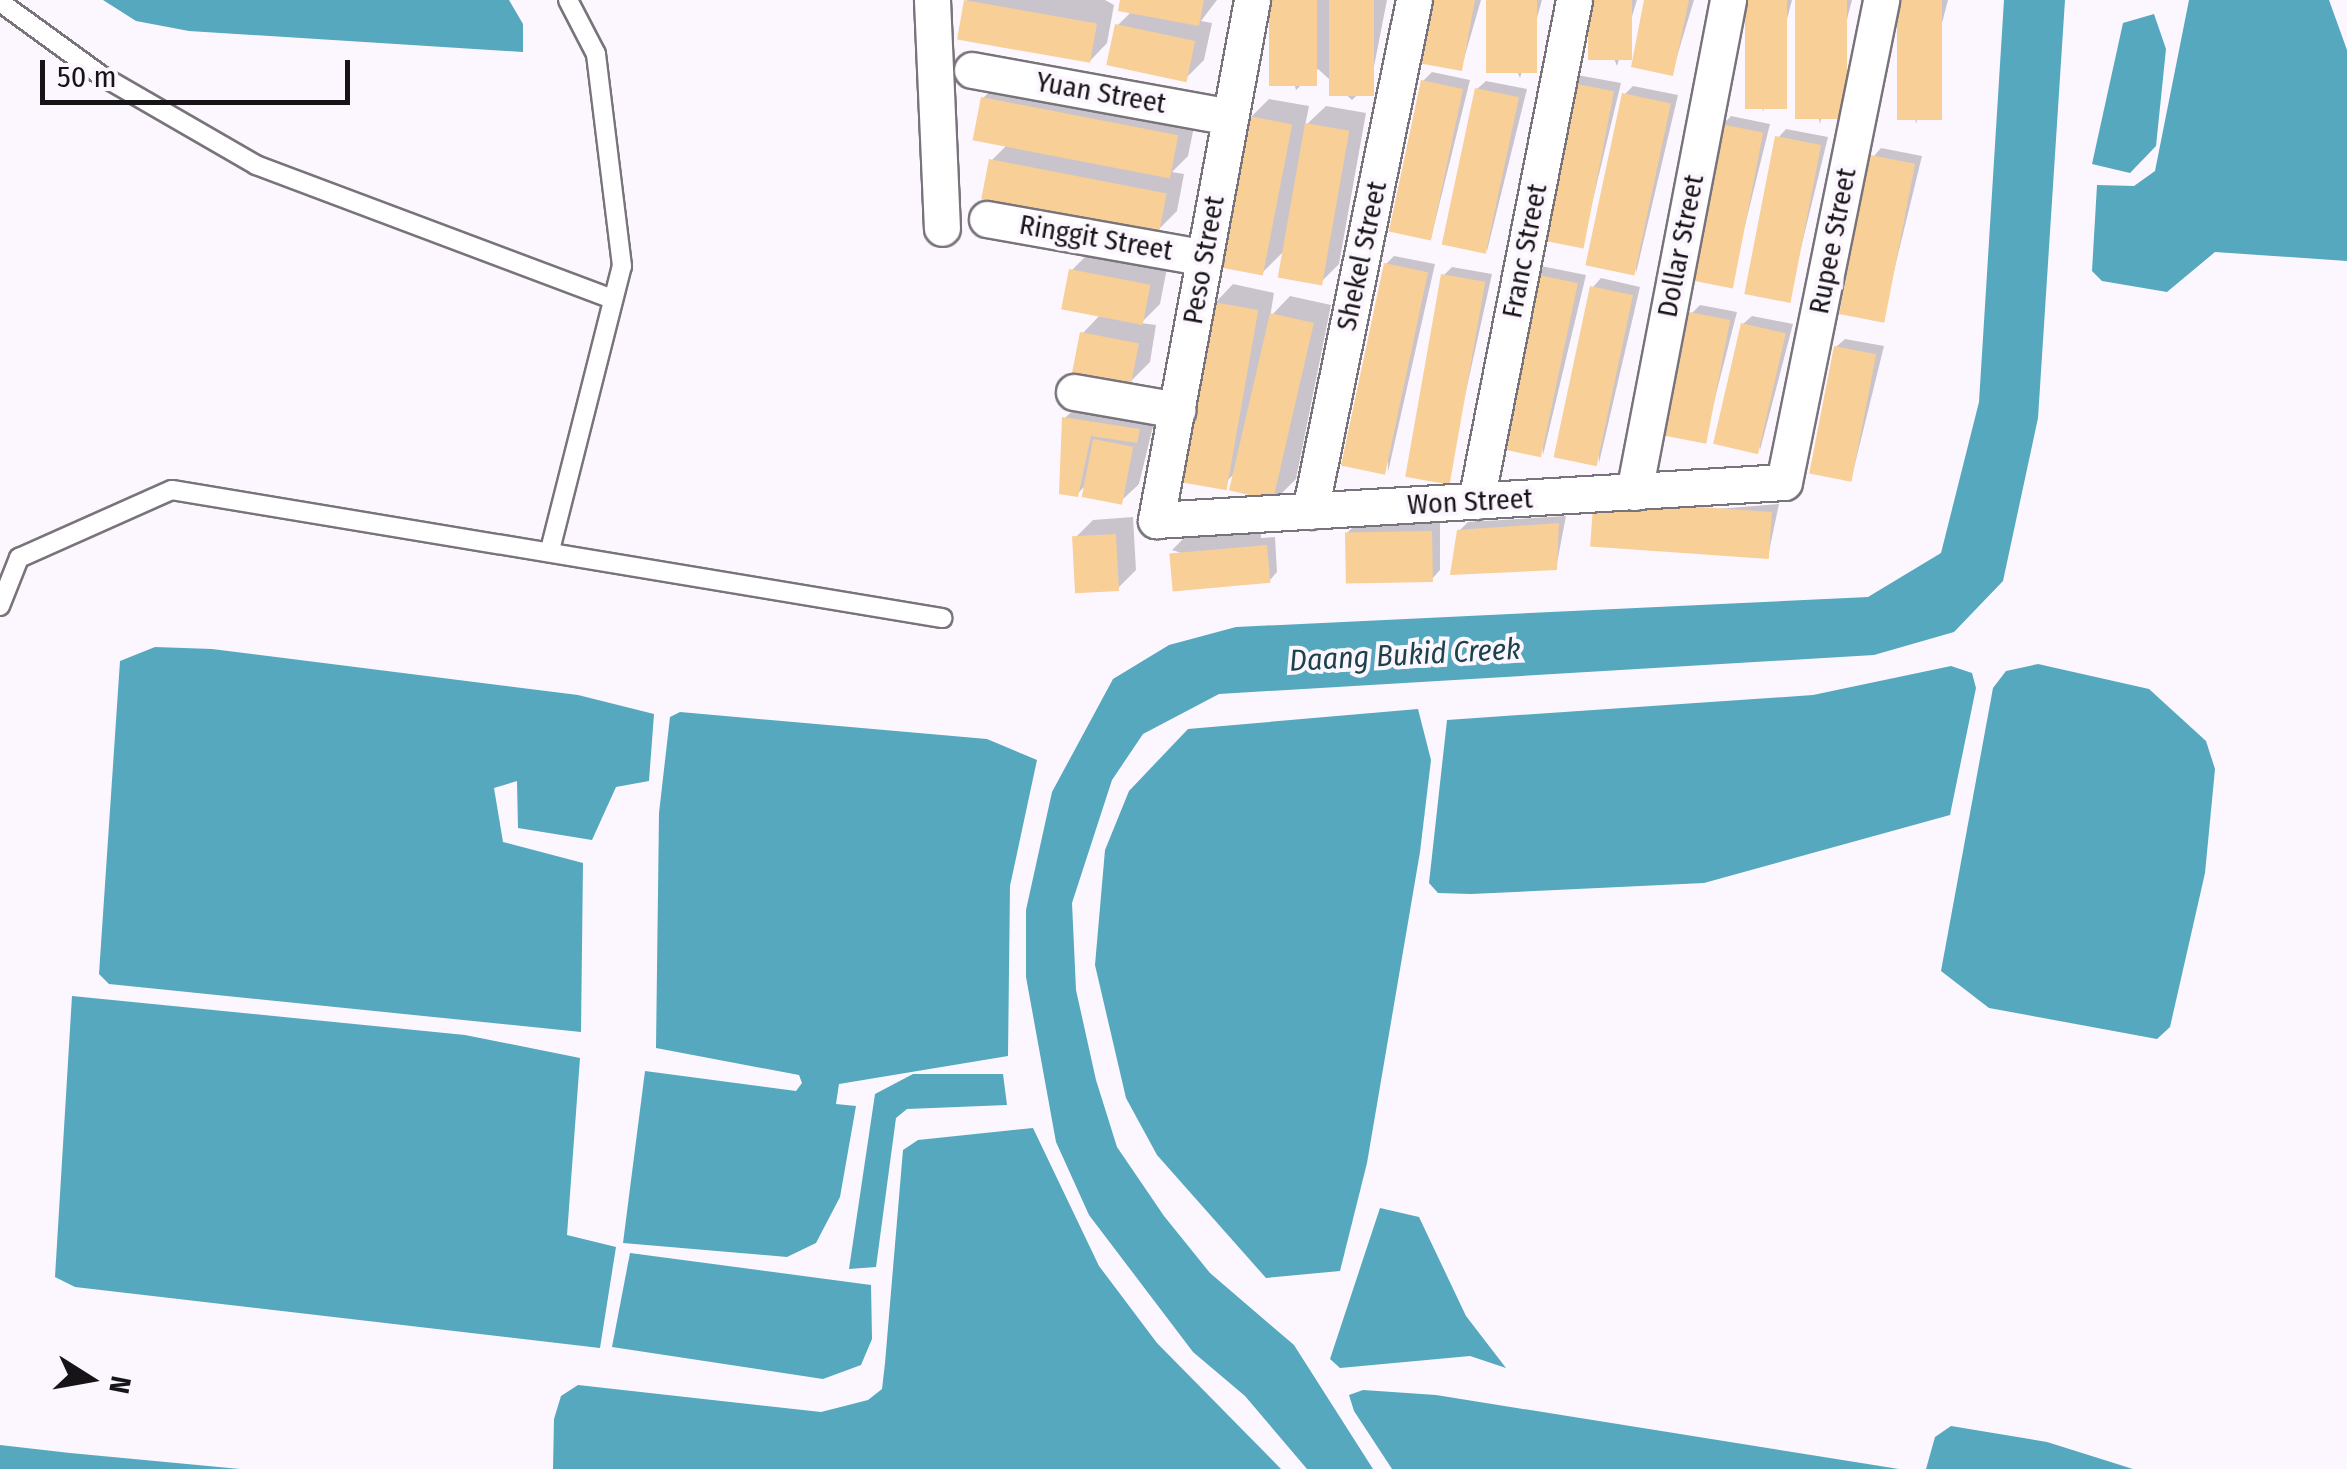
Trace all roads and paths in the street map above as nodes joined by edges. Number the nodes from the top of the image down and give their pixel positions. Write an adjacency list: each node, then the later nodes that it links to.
1 (568, 0): 14 (lane)
2 (932, 0): 12 (street)
3 (1252, 0): 10 (street, Peso Street)
4 (1414, 0): 20 (street, Shekel Street)
5 (1574, 0): 19 (street, Franc Street)
6 (1728, 0): 18 (street, Dollar Street)
7 (1881, 0): 17 (street, Rupee Street)
8 (0, 2): 14 (lane)
9 (972, 70): 10 (street, Yuan Street)
10 (1230, 117): 13 (street, Peso Street)
11 (987, 219): 13 (street, Ringgit Street)
12 (942, 228)
13 (1205, 258): 16 (street, Peso Street)
14 (613, 300): 22 (lane)
15 (1074, 392): 16 (street)
16 (1177, 410): 21 (street, Peso Street)
17 (1784, 482): 18 (street, Won Street)
18 (1634, 492): 19 (street, Won Street)
19 (1476, 502): 20 (street, Won Street)
20 (1310, 511): 21 (street, Won Street)
21 (1156, 520)
22 (550, 550): 23 (lane); 24 (lane)
23 (0, 606)
24 (942, 618)

